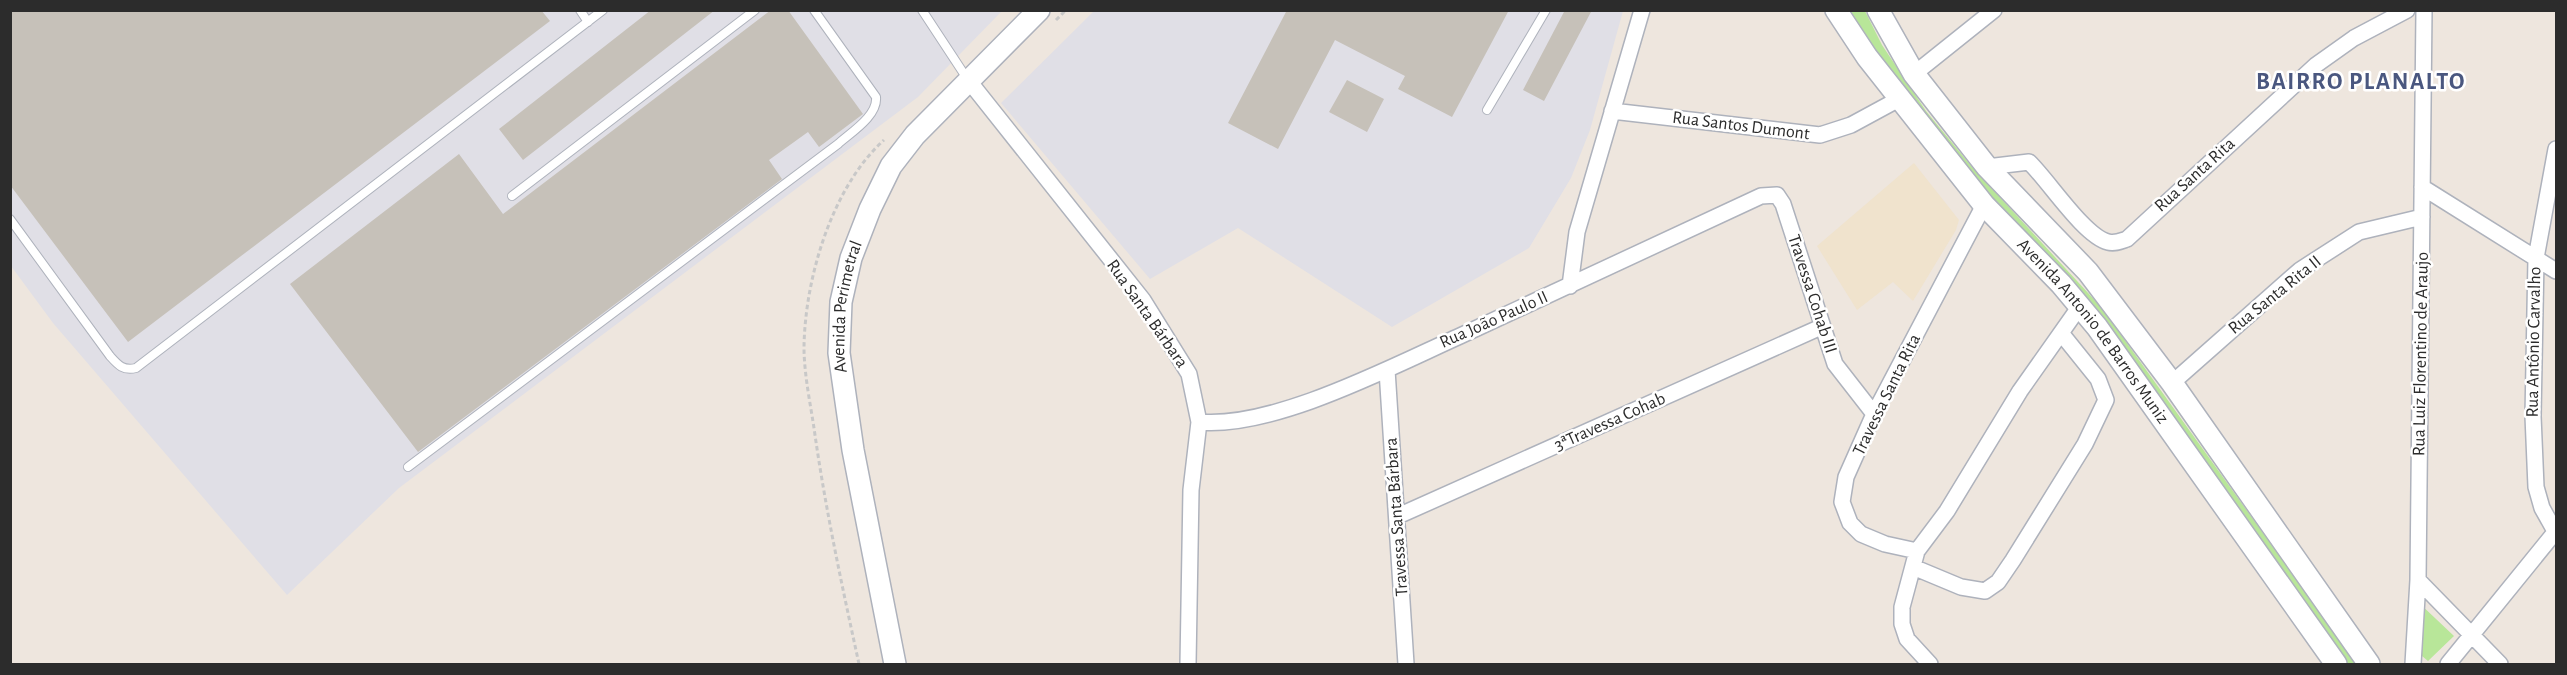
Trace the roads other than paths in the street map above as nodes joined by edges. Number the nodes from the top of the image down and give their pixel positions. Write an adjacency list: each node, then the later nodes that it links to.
1 (580, 10): 14 (lane)
2 (603, 10): 14 (lane)
3 (755, 10): 23 (lane)
4 (814, 10): 38 (lane)
5 (922, 10): 16 (lane)
6 (1039, 10): 16 (main road, Avenida Perimetral)
7 (1546, 10): 18 (lane)
8 (1642, 10): 19 (street)
9 (1836, 10): 17 (main road, Avenida Antonio de Barros Muniz)
10 (1878, 10): 15 (main road, Avenida Antonio de Barros Muniz)
11 (1994, 10): 15 (street)
12 (2407, 10): 21 (street, Rua Santa Rita)
13 (2424, 10): 22 (street, Rua Luiz Florentino de Araujo)
14 (588, 22): 27 (lane)
15 (1914, 74): 21 (main road, Avenida Antonio de Barros Muniz)
16 (969, 81): 37 (street, Rua Santa Bárbara); 45 (main road, Avenida Perimetral)
17 (1899, 99): 19 (street, Rua Santos Dumont); 25 (main road, Avenida Antonio de Barros Muniz)
18 (1487, 110)
19 (1612, 111): 30 (street)
20 (2556, 149): 28 (street, Rua Antônio Carvalho)
21 (1987, 167): 35 (main road, Avenida Antonio de Barros Muniz)
22 (2422, 187): 26 (street, Rua Luiz Florentino de Araujo); 28 (street)
23 (512, 196)
24 (1780, 198): 30 (street, Rua João Paulo II); 32 (street, Travessa Cohab III)
25 (1984, 205): 31 (main road, Avenida Antonio de Barros Muniz); 36 (street, Travessa Santa Rita)
26 (2422, 217): 35 (street, Rua Santa Rita II); 43 (street, Rua Luiz Florentino de Araujo)
27 (10, 219)
28 (2536, 258): 29 (street); 40 (street, Rua Antônio Carvalho)
29 (2556, 272)
30 (1570, 286): 34 (street, Rua João Paulo II)
31 (2080, 306): 33 (street); 49 (main road, Avenida Antonio de Barros Muniz)
32 (1821, 327): 36 (street, Travessa Cohab III); 39 (street, 3ªTravessa Cohab)
33 (2061, 333): 41 (street); 42 (street)
34 (1387, 369): 37 (street, Rua João Paulo II); 39 (street, Travessa Santa Bárbara)
35 (2172, 383): 50 (main road, Avenida Antonio de Barros Muniz)
36 (1874, 414): 41 (street, Travessa Santa Rita)
37 (1199, 423): 46 (street, Rua Santa Bárbara)
38 (408, 467)
39 (1398, 516): 47 (street, Travessa Santa Bárbara)
40 (2556, 532): 44 (street)
41 (1917, 551): 42 (street)
42 (1913, 567): 48 (street)
43 (2418, 580): 44 (street); 51 (street, Rua Luiz Florentino de Araujo)
44 (2472, 637): 52 (street); 53 (street)
45 (895, 664)
46 (1188, 664)
47 (1406, 664)
48 (1930, 664)
49 (2336, 664)
50 (2369, 664)
51 (2413, 664)
52 (2448, 664)
53 (2500, 664)

